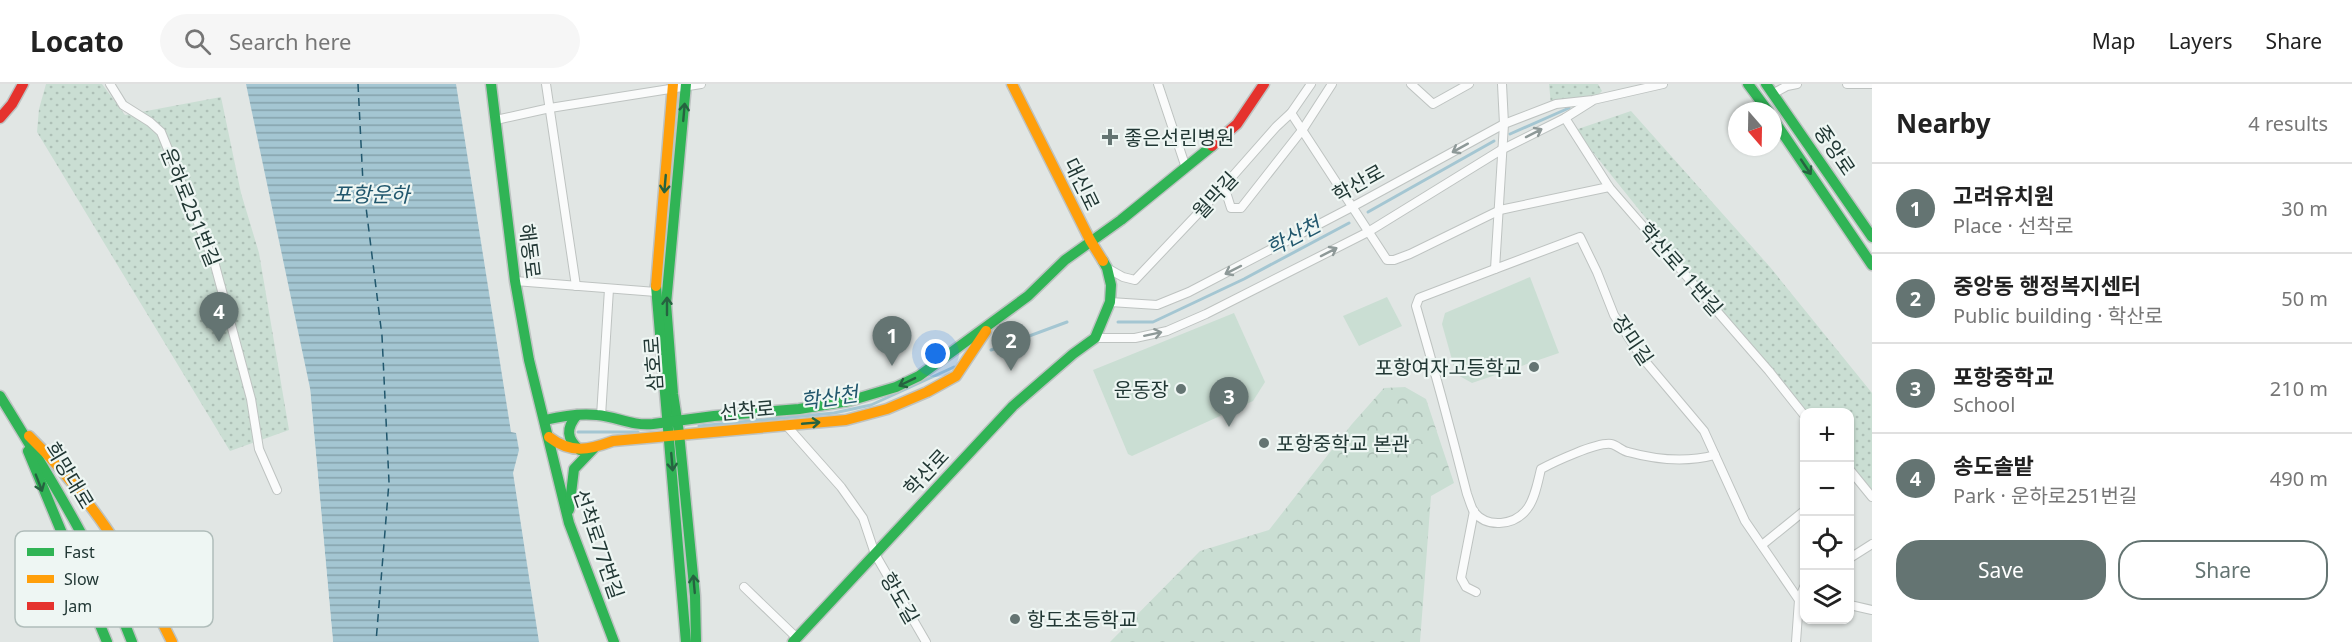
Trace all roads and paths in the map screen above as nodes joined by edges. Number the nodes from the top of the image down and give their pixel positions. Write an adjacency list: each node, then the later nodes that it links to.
1 (23, 84): 27 (street)
2 (110, 84): 66 (street, 운하로251번길)
3 (491, 84): 29 (street, 해동로)
4 (546, 84): 25 (street)
5 (701, 84): 20 (street)
6 (1012, 84): 41 (street, 대신로)
7 (1158, 84): 34 (street)
8 (1264, 84): 34 (street, 선착로)
9 (1311, 84): 26 (street, 월막길)
10 (1332, 84): 31 (street)
11 (1411, 84): 12 (street)
12 (1469, 84)
13 (1502, 84): 30 (street)
14 (1663, 84): 23 (street, 학산로)
15 (1748, 84): 24 (street)
16 (1766, 84): 22 (street, 중앙로)
17 (1797, 84): 22 (street)
18 (1847, 84): 19 (street)
19 (1872, 84)
20 (686, 85): 21 (street); 57 (street, 삼호로, one-way to 20)
21 (673, 86): 25 (street); 48 (street, 삼호로, one-way to 48)
22 (1774, 93): 40 (street, 중앙로)
23 (1593, 100): 28 (street, 학산로); 30 (street, 학산로)
24 (1761, 102)
25 (549, 108): 29 (street); 46 (street)
26 (1291, 113): 31 (street); 35 (street, 월막길)
27 (0, 118)
28 (1566, 118): 33 (street, 학산로, one-way to 28); 36 (street, 학산로11번길)
29 (496, 120): 45 (street, 해동로)
30 (1504, 124): 33 (street); 37 (street, 학산로, one-way to 37)
31 (1303, 129): 35 (street); 37 (street)
32 (1782, 131): 42 (street, 중앙로, one-way to 42)
33 (1501, 150): 38 (street); 39 (street, 학산로)
34 (1186, 168): 41 (street, 선착로)
35 (1224, 186): 43 (street, 월막길)
36 (1609, 187): 38 (street); 53 (street, 학산로11번길)
37 (1352, 207): 39 (street); 49 (street, 학산로, one-way to 49)
38 (1500, 210): 39 (street); 44 (street)
39 (1368, 232): 51 (street, 학산로, one-way to 39)
40 (1871, 235)
41 (1090, 240): 43 (street, 대신로); 50 (street, 선착로)
42 (1872, 265)
43 (1107, 268): 49 (street, 대신로)
44 (1495, 269): 64 (street, 장미길); 68 (street)
45 (515, 281): 46 (street); 56 (street, 해동로)
46 (576, 286): 47 (street)
47 (609, 289): 48 (street); 55 (street)
48 (656, 292): 57 (street, 삼호로)
49 (1110, 302): 51 (street)
50 (990, 326): 57 (street, 선착로, one-way to 57); 58 (street, 선착로, one-way to 50)
51 (1095, 338): 76 (street, 학산로)
52 (0, 396): 59 (street, 희망대로)
53 (1800, 410)
54 (577, 415): 55 (street, 선착로); 56 (street, 선착로); 63 (street)
55 (601, 416): 57 (street, 선착로)
56 (545, 420): 61 (street, 선착로77번길)
57 (673, 420): 60 (street, 삼호로)
58 (786, 425): 60 (street, 선착로); 76 (street, 항도길)
59 (20, 428): 71 (street, one-way to 71); 72 (street, 희망대로); 73 (street)
60 (674, 434): 62 (street, 선착로); 92 (street, 삼호로, one-way to 92); 93 (street, 삼호로, one-way to 60)
61 (549, 437): 63 (street, 선착로); 70 (street, 선착로77번길)
62 (594, 448): 63 (street, 선착로); 70 (street)
63 (580, 450)
64 (1715, 455): 68 (street); 75 (street, 장미길)
65 (1854, 478): 67 (street)
66 (277, 490)
67 (1872, 498)
68 (1474, 511): 79 (street)
69 (1800, 514): 75 (street)
70 (569, 523): 91 (street, 선착로77번길)
71 (61, 531)
72 (83, 531)
73 (107, 531)
74 (1872, 544): 77 (street)
75 (1762, 545): 80 (street, 장미길)
76 (875, 554): 87 (street, 학산로); 94 (street, 항도길)
77 (1854, 555)
78 (744, 587): 87 (street)
79 (1476, 592)
80 (1800, 595)
81 (1854, 606): 82 (street)
82 (1872, 610)
83 (1800, 613): 95 (street)
84 (102, 627): 88 (street, one-way to 88)
85 (126, 627): 89 (street, 희망대로)
86 (165, 627): 90 (street)
87 (795, 640)
88 (107, 642)
89 (132, 642)
90 (172, 642)
91 (614, 642)
92 (686, 642)
93 (696, 642)
94 (926, 642)
95 (1796, 642)

